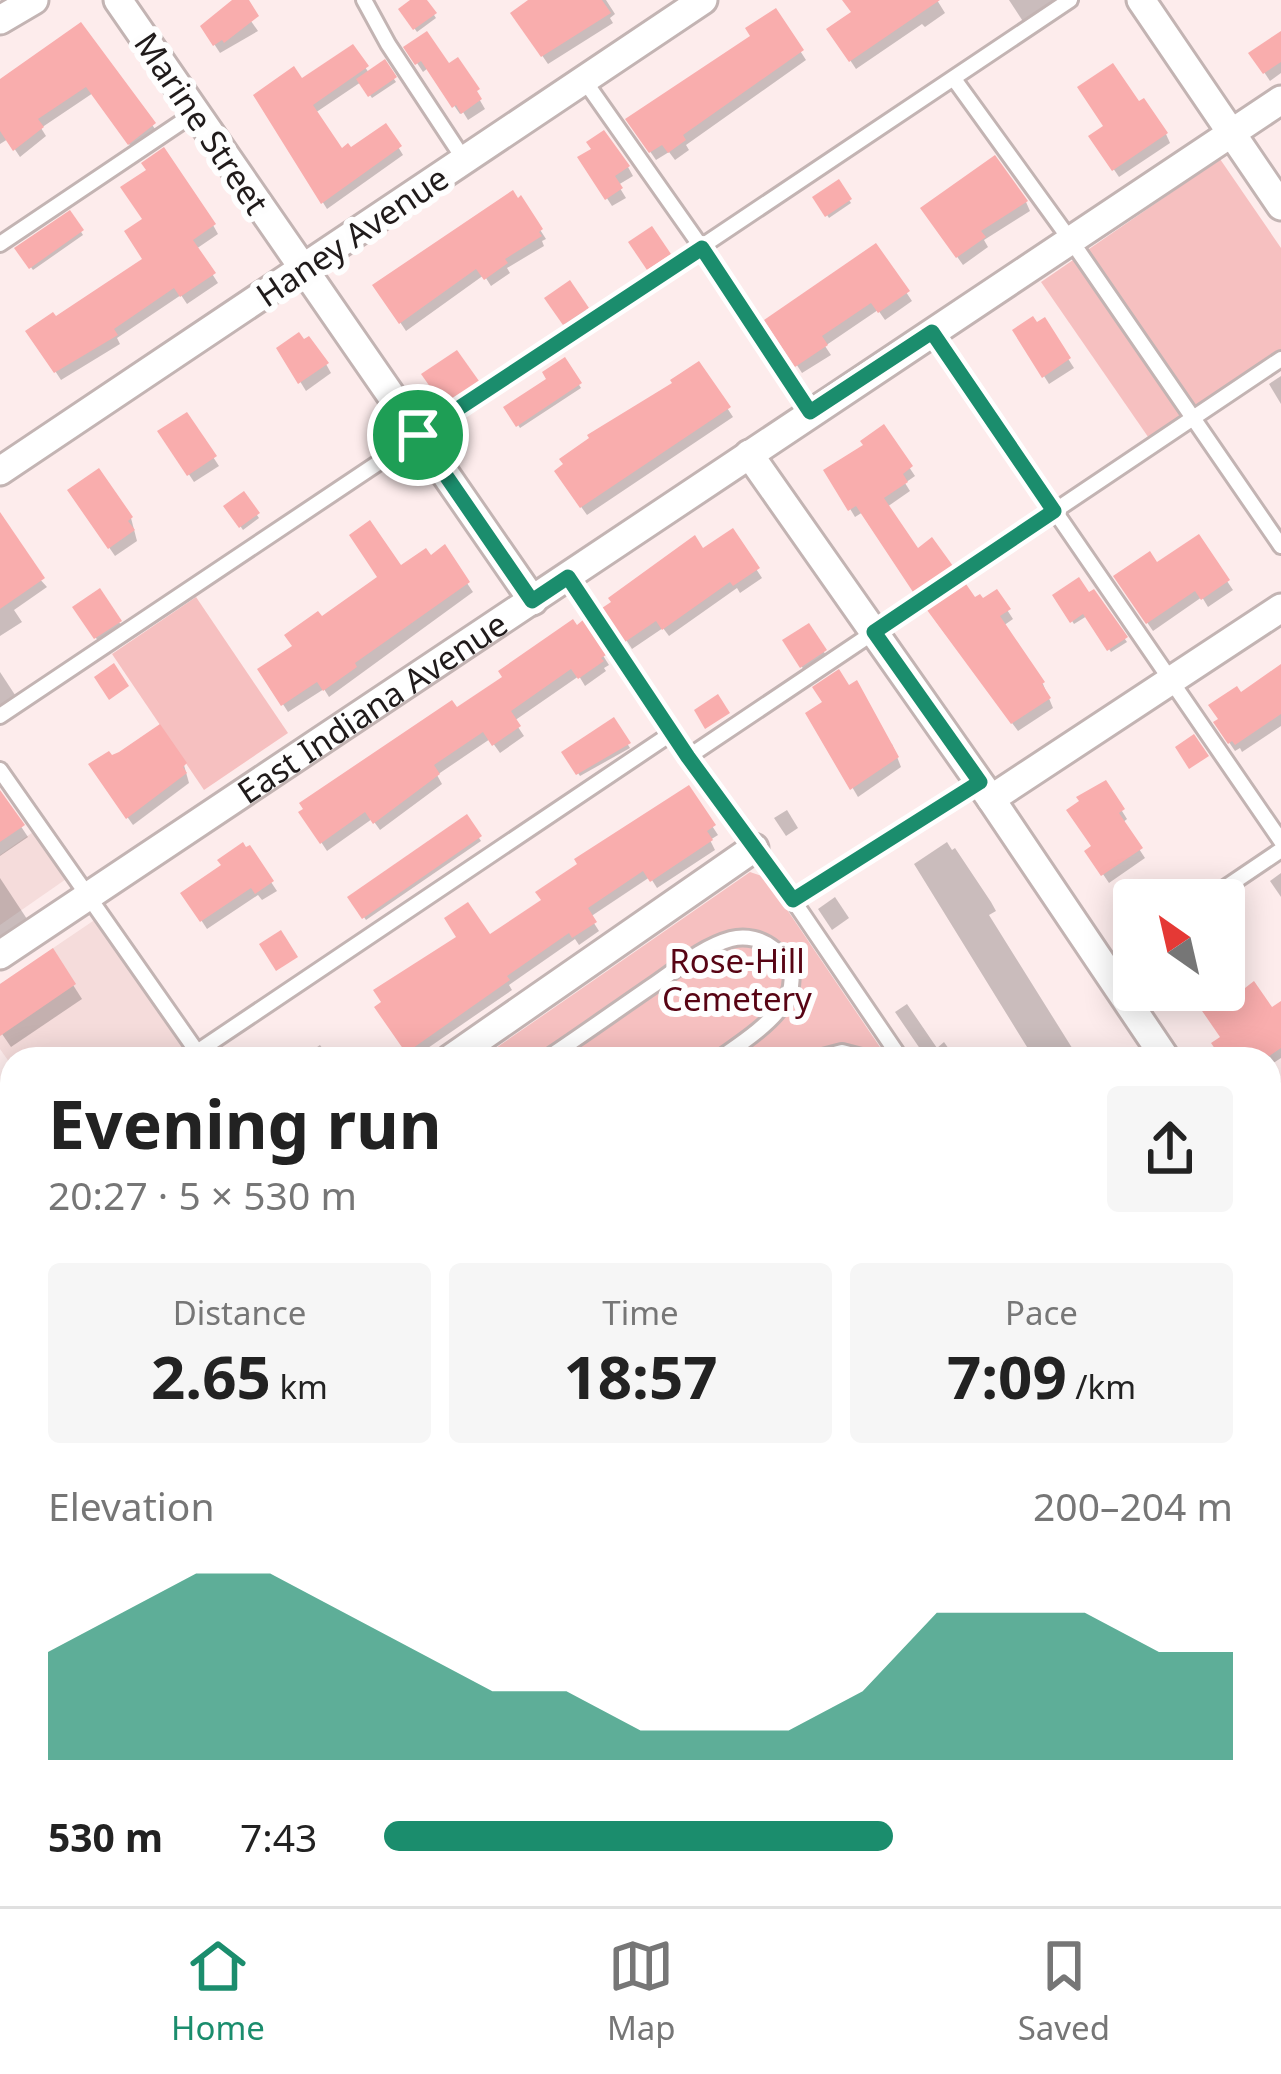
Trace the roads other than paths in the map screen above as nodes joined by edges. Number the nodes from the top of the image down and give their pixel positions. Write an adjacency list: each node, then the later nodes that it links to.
1 (118, 0): 11 (street, Marine Street)
2 (364, 0): 13 (lane)
3 (703, 0): 8 (street, Haney Avenue)
4 (1070, 0): 9 (lane)
5 (1141, 0): 12 (street)
6 (23, 1): 7 (street)
7 (0, 20)
8 (584, 80): 13 (street, Haney Avenue); 17 (lane)
9 (954, 80): 15 (lane); 17 (lane)
10 (1281, 100): 12 (street, East Indiana Avenue)
11 (195, 113): 16 (lane); 18 (street, Marine Street)
12 (1231, 134): 14 (street); 15 (street, East Indiana Avenue)
13 (466, 161): 18 (street, Haney Avenue)
14 (1281, 206)
15 (1071, 241): 19 (street, East Indiana Avenue); 22 (lane)
16 (0, 244)
17 (702, 248): 21 (lane); 23 (lane)
18 (302, 269): 23 (street, Marine Street); 25 (street, Haney Avenue)
19 (932, 332): 21 (street, East Indiana Avenue); 26 (lane)
20 (1281, 359): 22 (lane)
21 (810, 412): 24 (street, East Indiana Avenue)
22 (1193, 418): 26 (lane); 27 (lane)
23 (418, 435): 29 (street, Marine Street); 33 (lane)
24 (749, 454): 28 (street, East Indiana Avenue); 31 (street)
25 (0, 471)
26 (1054, 511): 31 (lane); 32 (lane)
27 (1281, 546)
28 (568, 577): 29 (street, East Indiana Avenue); 34 (lane)
29 (532, 601): 41 (street, East Indiana Avenue)
30 (1281, 608): 32 (street)
31 (874, 632): 35 (lane); 37 (street)
32 (1171, 681): 37 (street); 38 (lane)
33 (0, 716)
34 (672, 733): 35 (lane); 47 (lane)
35 (688, 757): 39 (lane)
36 (0, 770): 41 (lane)
37 (985, 790): 42 (lane); 45 (street)
38 (1281, 845): 40 (lane)
39 (754, 848): 42 (lane); 48 (street)
40 (1235, 879)
41 (89, 894): 43 (street, East Indiana Avenue); 46 (lane)
42 (793, 900): 51 (lane)
43 (0, 955)
44 (1113, 964): 45 (lane)
45 (1104, 970): 52 (street)
46 (194, 1047)
47 (212, 1047)
48 (467, 1047)
49 (563, 1047): 50 (lane)
50 (735, 1047)
51 (893, 1047)
52 (1158, 1047)

